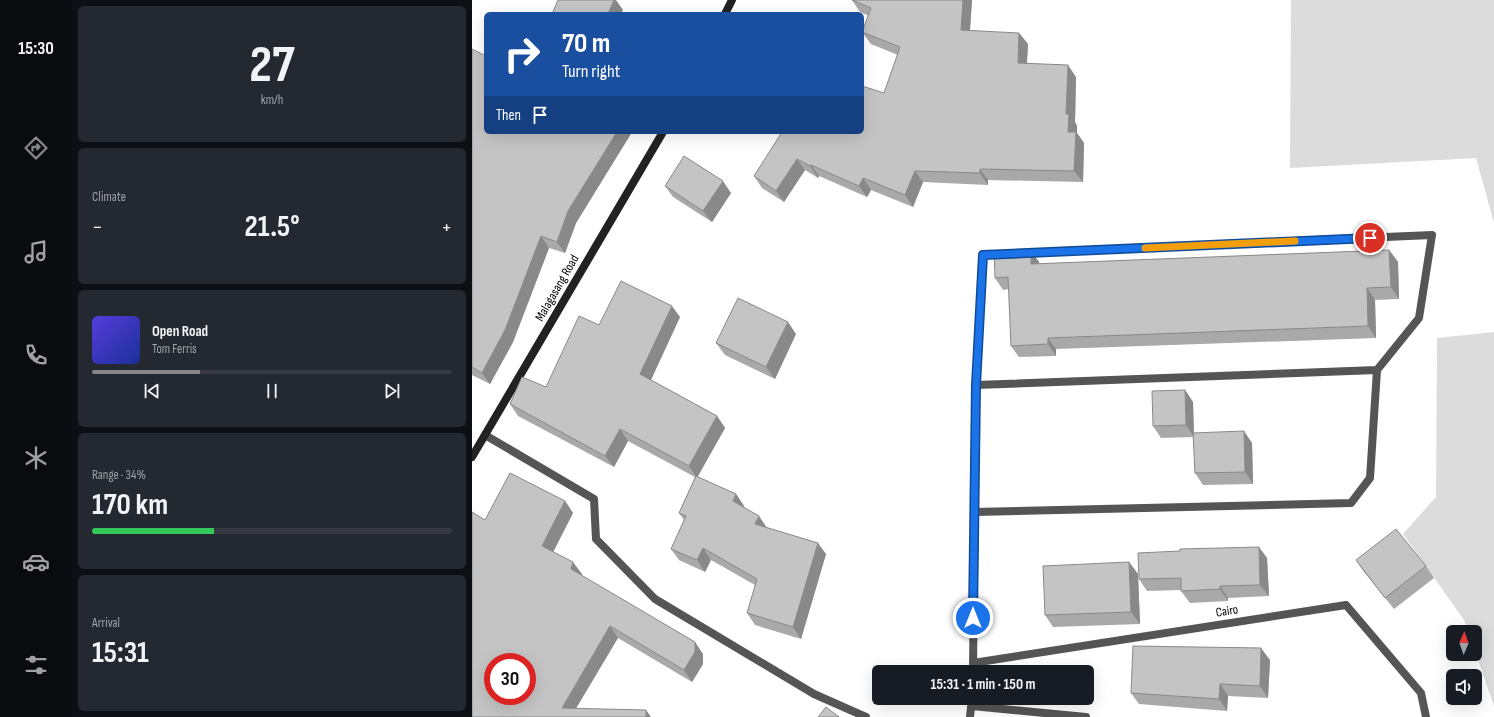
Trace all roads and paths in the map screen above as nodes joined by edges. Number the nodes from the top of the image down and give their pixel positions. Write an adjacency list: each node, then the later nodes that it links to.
1 (732, 0): 2 (main road)
2 (727, 12)
3 (662, 134): 6 (main road, Malagasang Road)
4 (1377, 370): 5 (street); 5 (street); 8 (street)
5 (976, 385): 8 (street)
6 (485, 435): 7 (main road, Malagasang Road); 13 (street)
7 (472, 457)
8 (974, 512): 9 (street)
9 (973, 665)
10 (991, 665): 16 (street, Cairo)
11 (972, 705): 14 (street)
12 (995, 705): 15 (street)
13 (866, 717)
14 (970, 717)
15 (1086, 717)
16 (1426, 717)

